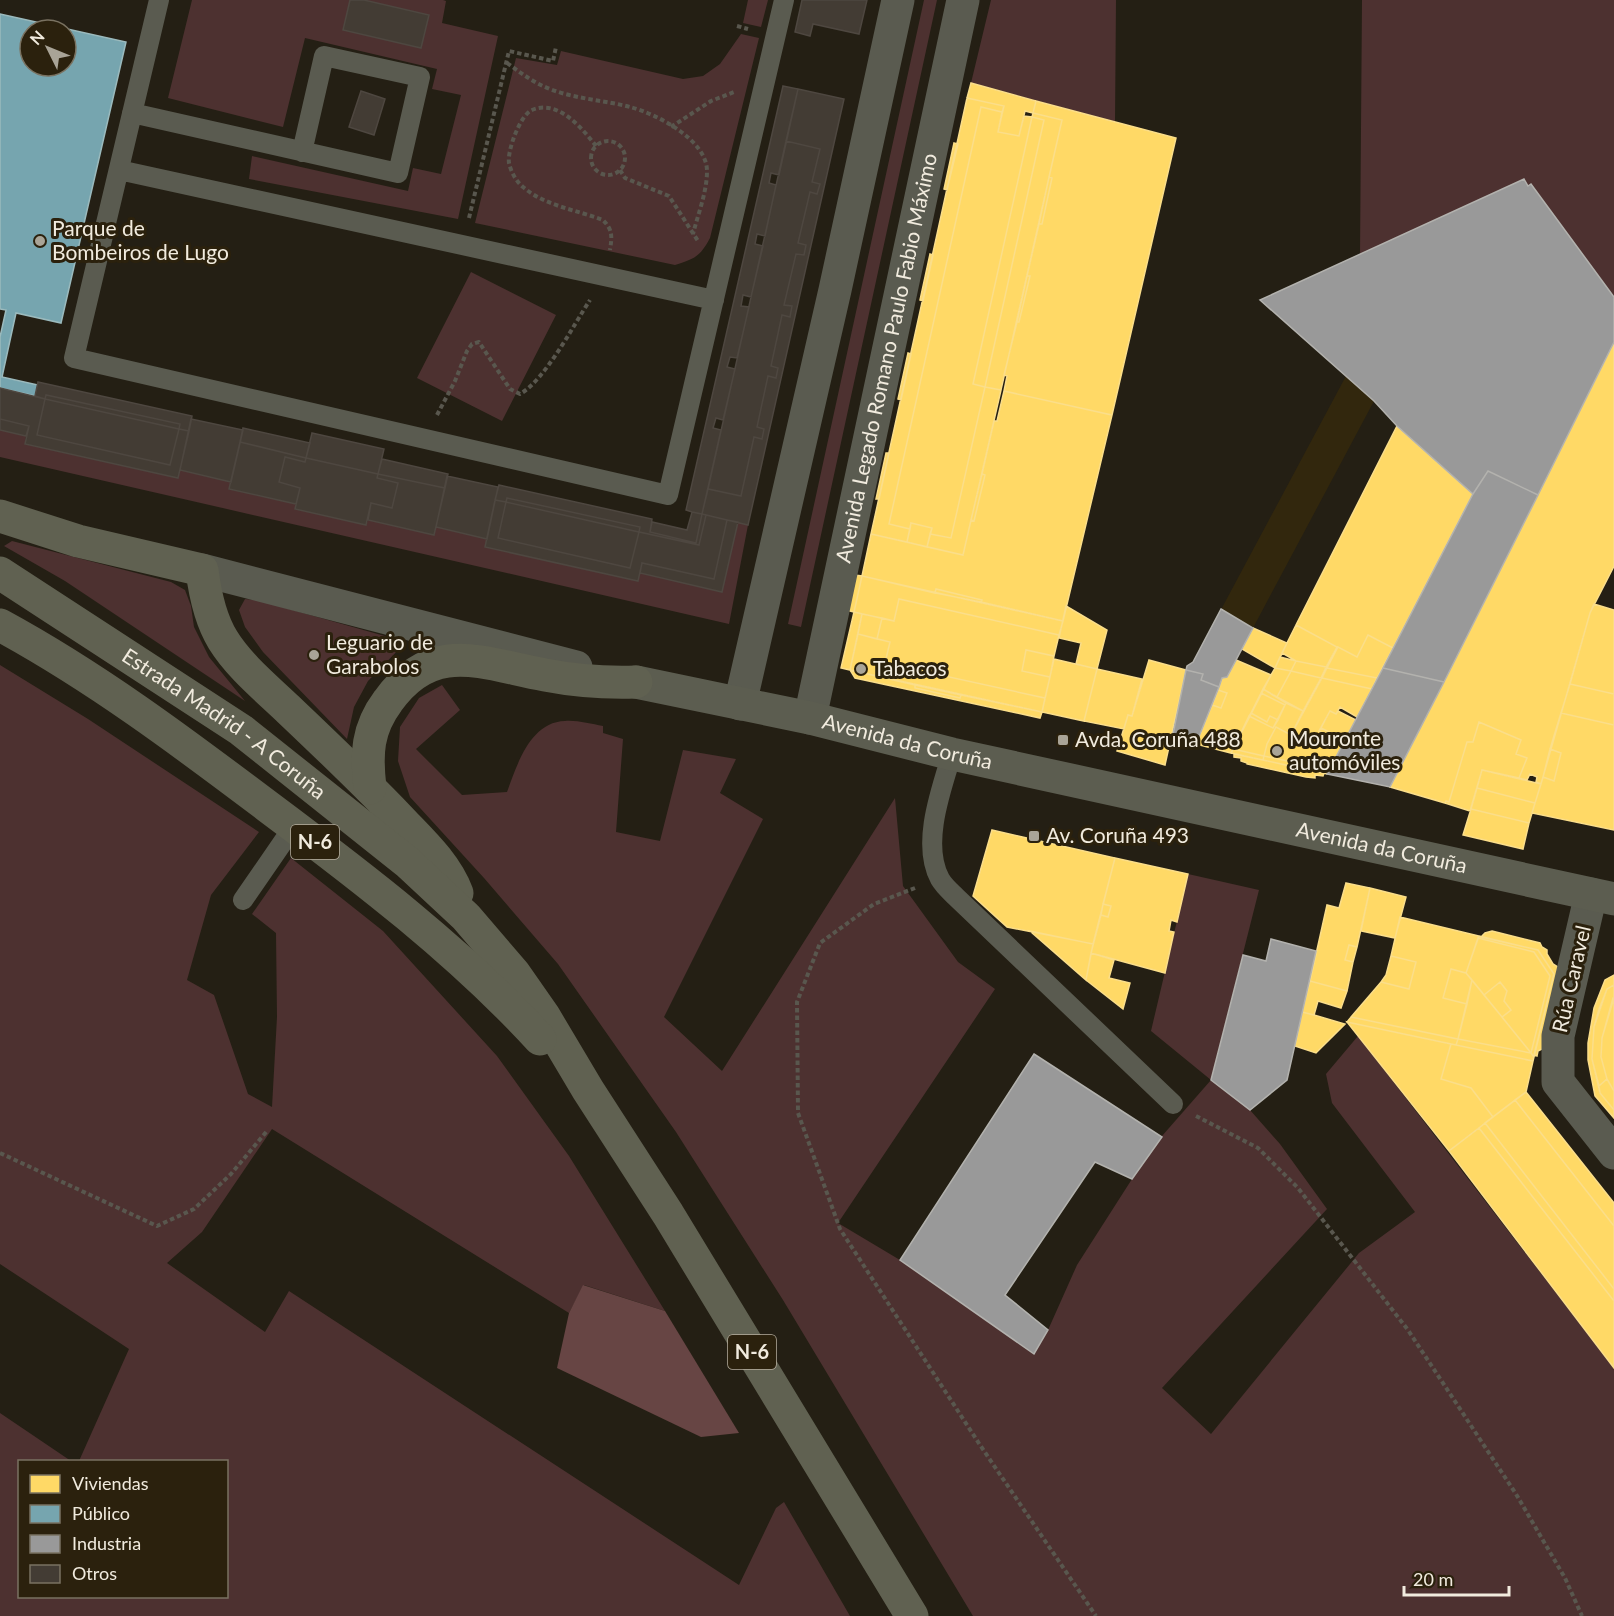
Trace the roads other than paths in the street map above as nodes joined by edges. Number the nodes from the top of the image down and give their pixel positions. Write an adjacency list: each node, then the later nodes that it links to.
1 (159, 0): 5 (lane)
2 (784, 0): 8 (lane)
3 (898, 0): 14 (street)
4 (963, 0): 15 (street, Avenida Legado Romano Paulo Fabio Máximo)
5 (132, 113): 6 (lane); 7 (lane)
6 (302, 152): 6 (lane)
7 (119, 170): 8 (lane); 8 (lane)
8 (714, 300)
9 (0, 516): 10 (highway)
10 (202, 570): 13 (street, Avenida da Coruña); 17 (highway)
11 (0, 573): 21 (highway, Estrada Madrid - A Coruña / N-6)
12 (0, 625): 18 (highway, Estrada Madrid - A Coruña / N-6)
13 (636, 682): 14 (street, Avenida da Coruña); 17 (highway)
14 (740, 704): 15 (street, Avenida da Coruña)
15 (810, 718): 16 (street, Avenida da Coruña)
16 (952, 754): 19 (street, Avenida da Coruña); 23 (lane)
17 (370, 788): 21 (highway)
18 (294, 826): 20 (lane); 22 (highway, Estrada Madrid - A Coruña / N-6)
19 (1603, 897): 24 (street, Rúa Caravel)
20 (243, 900)
21 (466, 917): 22 (highway, Estrada Madrid - A Coruña / N-6)
22 (588, 1090): 25 (highway, Estrada Madrid - A Coruña / N-6)
23 (1173, 1104)
24 (1614, 1153)
25 (912, 1616)

